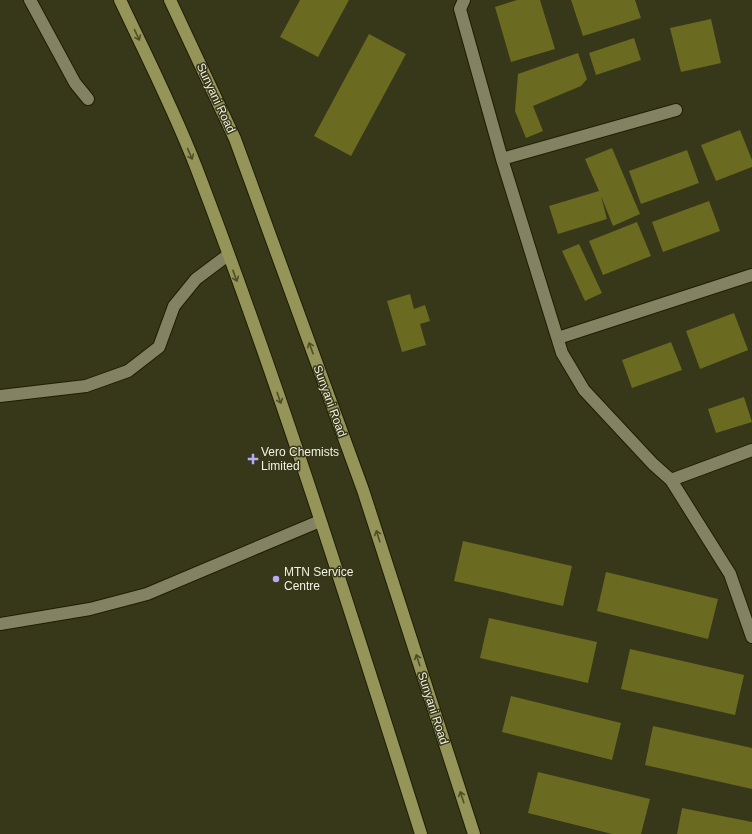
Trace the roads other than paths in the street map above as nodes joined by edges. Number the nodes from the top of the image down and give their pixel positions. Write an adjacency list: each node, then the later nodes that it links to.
1 (30, 0): 5 (street)
2 (120, 0): 8 (main road, one-way to 8)
3 (170, 0): 18 (main road, Sunyani Road, one-way to 3)
4 (464, 0): 7 (street)
5 (88, 99)
6 (676, 110): 7 (street)
7 (502, 158): 10 (street)
8 (228, 255): 11 (street); 14 (main road, one-way to 14)
9 (752, 275): 10 (street)
10 (558, 338): 13 (street)
11 (0, 396)
12 (752, 450): 13 (street)
13 (671, 480): 16 (street)
14 (320, 521): 15 (street); 17 (main road)
15 (0, 624)
16 (752, 637)
17 (421, 834)
18 (474, 834)

